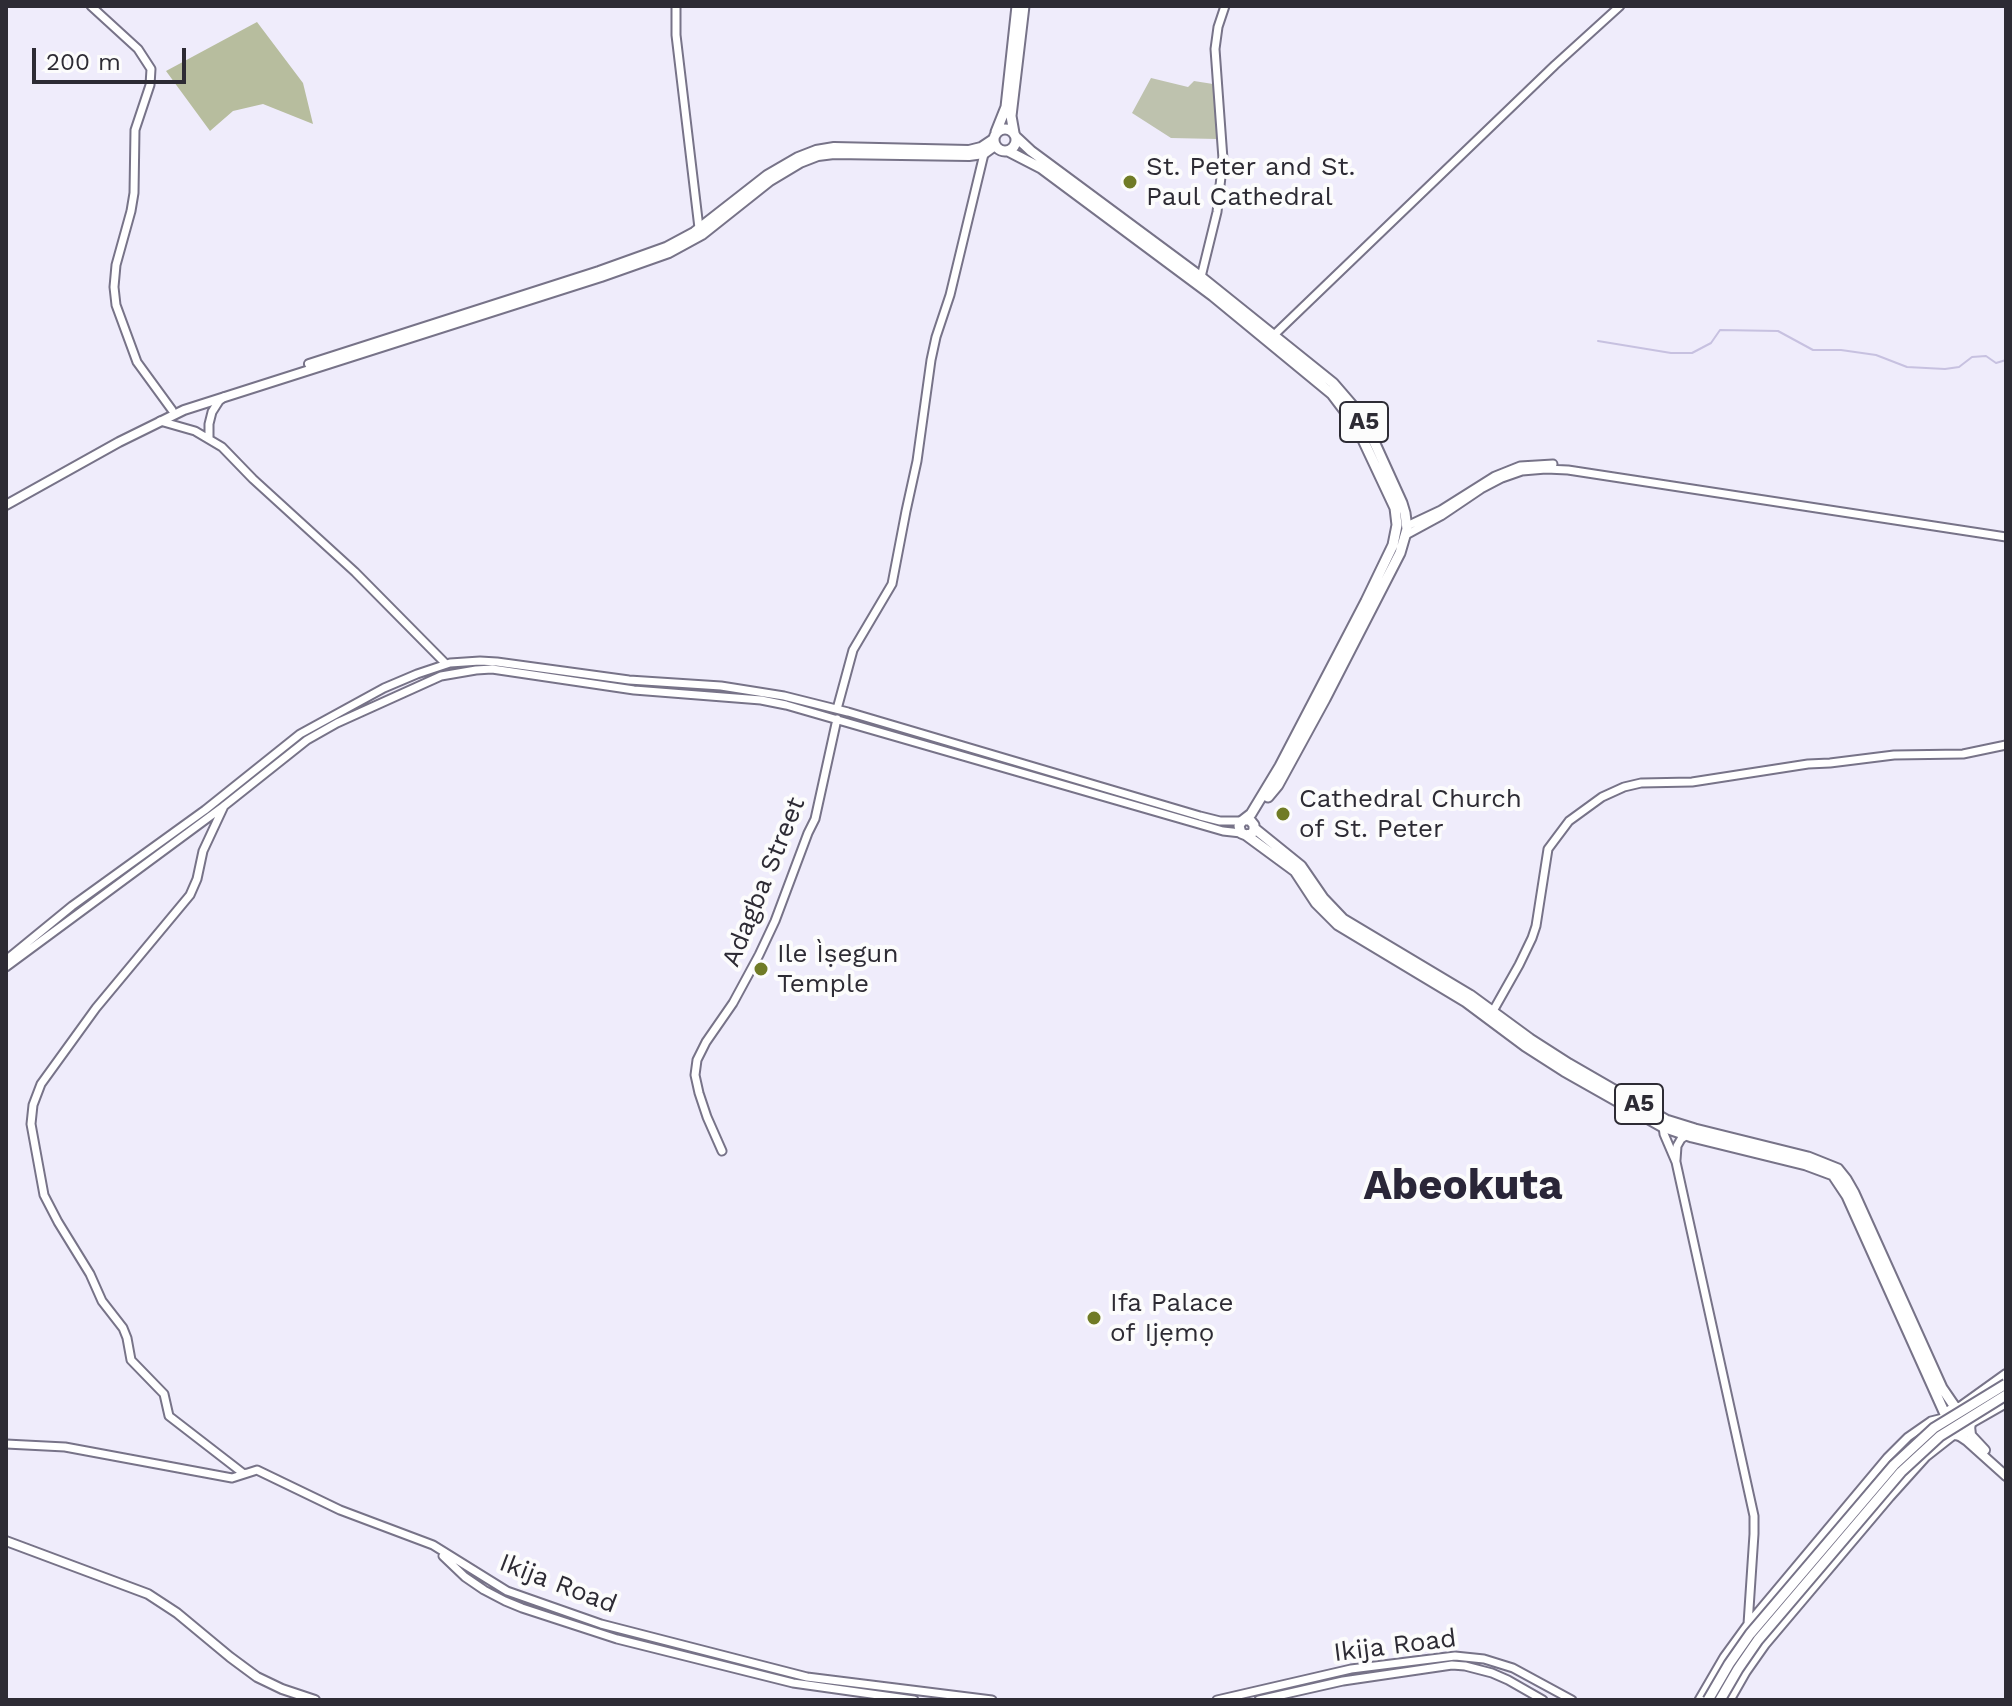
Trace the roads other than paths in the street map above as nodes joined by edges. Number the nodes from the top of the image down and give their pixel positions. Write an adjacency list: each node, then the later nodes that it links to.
1 (91, 6): 15 (street)
2 (676, 6): 11 (street)
3 (1017, 6): 8 (highway)
4 (1024, 6): 7 (highway)
5 (1225, 6): 12 (street)
6 (1620, 6): 13 (street)
7 (1015, 135): 8 (highway); 9 (highway); 12 (highway, A5)
8 (995, 139): 9 (highway); 10 (main road); 11 (main road)
9 (1008, 151): 21 (highway, A5)
10 (984, 154): 14 (main road); 23 (street)
11 (699, 228): 15 (main road)
12 (1201, 277): 13 (highway, A5)
13 (1275, 334): 19 (highway, A5)
14 (226, 396): 16 (main road); 17 (street)
15 (172, 410): 18 (main road)
16 (160, 421): 17 (street); 18 (main road)
17 (209, 438): 22 (street)
18 (6, 502)
19 (1406, 531): 20 (street); 21 (highway, A5)
20 (2006, 535)
21 (1370, 603): 28 (highway, A5); 29 (highway, A5)
22 (446, 664): 23 (street); 26 (street)
23 (837, 709): 28 (street)
24 (837, 719): 26 (street); 29 (street); 35 (street, Adagba Street)
25 (2006, 745): 32 (street)
26 (259, 772): 27 (street); 30 (street)
27 (224, 806): 31 (street); 46 (street)
28 (1243, 821): 29 (highway)
29 (1249, 830): 32 (highway, A5); 33 (highway, A5)
30 (6, 960)
31 (6, 967)
32 (1493, 1011): 41 (highway, A5)
33 (1663, 1127): 34 (highway, A5); 36 (street, A5)
34 (1687, 1135): 36 (street, A5); 42 (highway, A5)
35 (722, 1151)
36 (1676, 1162): 51 (street)
37 (2006, 1374): 41 (main road)
38 (2006, 1384): 61 (highway, bridge)
39 (2006, 1395): 62 (highway, bridge)
40 (2006, 1403): 43 (main road)
41 (1958, 1407): 42 (highway); 43 (highway)
42 (1944, 1416): 44 (highway); 51 (street)
43 (1970, 1424): 44 (highway); 47 (main road)
44 (1956, 1435): 48 (main road); 63 (street)
45 (6, 1444): 46 (street)
46 (257, 1470): 50 (street)
47 (2006, 1470)
48 (2006, 1476)
49 (6, 1544): 52 (main road); 53 (main road)
50 (433, 1545): 54 (street, Ikija Road); 55 (street, Ikija Road)
51 (1748, 1624): 60 (street)
52 (298, 1700)
53 (315, 1700)
54 (914, 1700)
55 (992, 1700)
56 (1217, 1700): 59 (street, Ikija Road)
57 (1259, 1700): 58 (street, Ikija Road)
58 (1543, 1700)
59 (1572, 1700)
60 (1699, 1700)
61 (1708, 1700)
62 (1720, 1700)
63 (1730, 1700)

